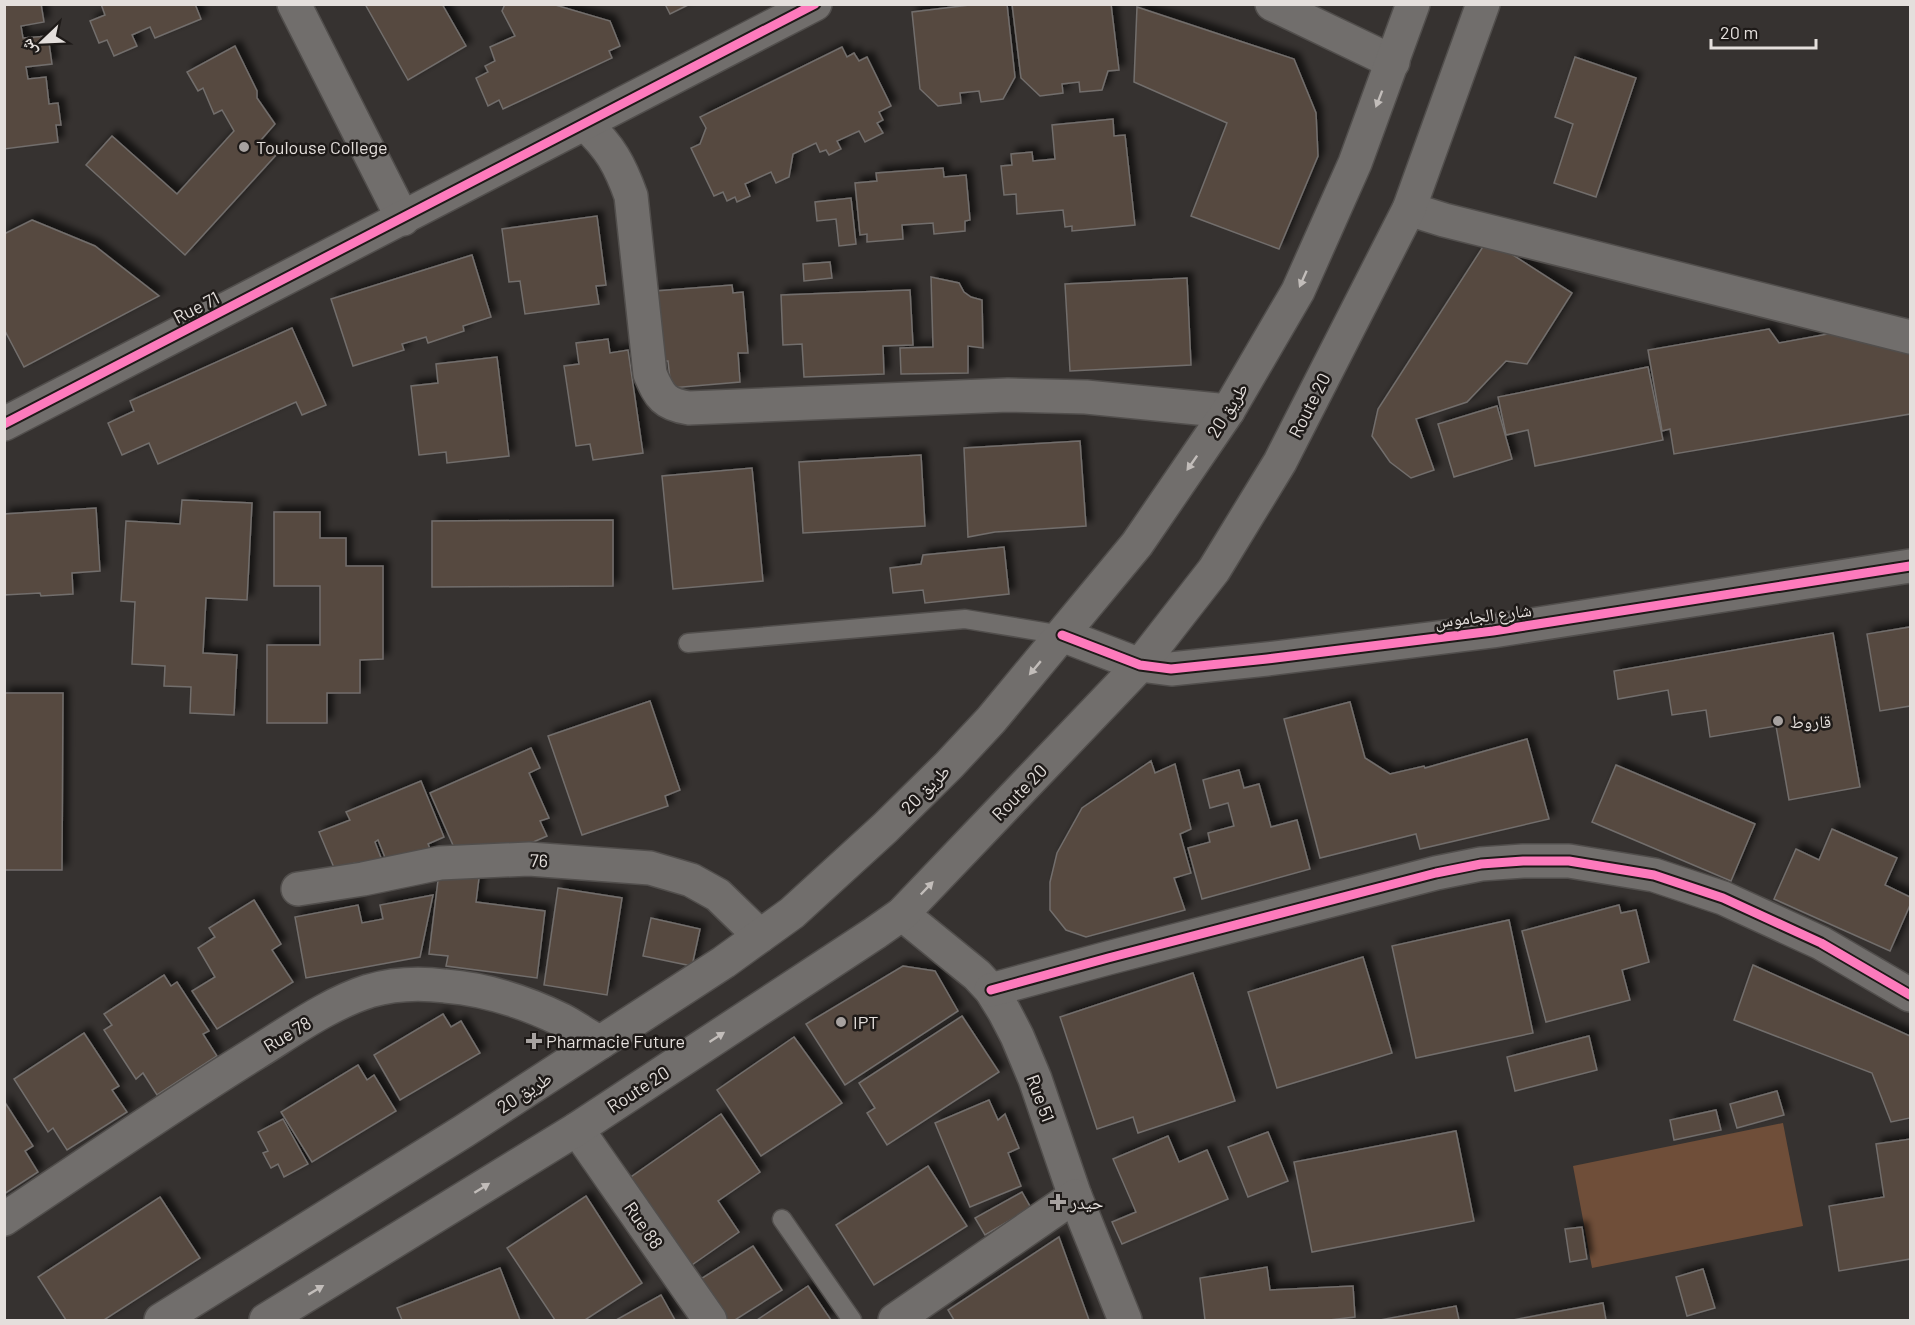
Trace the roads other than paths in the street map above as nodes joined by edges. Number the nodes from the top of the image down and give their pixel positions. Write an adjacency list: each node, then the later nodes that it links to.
1 (294, 4): 9 (street)
2 (815, 4): 7 (street, Rue 71)
3 (1272, 4): 6 (street)
4 (1413, 4): 6 (street, طريق 20)
5 (1483, 4): 8 (street, Route 20)
6 (1394, 62): 11 (street, طريق 20, one-way to 11)
7 (586, 125): 9 (street, Rue 71); 11 (street)
8 (1409, 209): 10 (street); 16 (street, Route 20)
9 (403, 219): 12 (street, Rue 71)
10 (1911, 337)
11 (1228, 411): 14 (street, طريق 20, one-way to 14)
12 (4, 424)
13 (1911, 566): 16 (street, شارع الجاموس)
14 (1062, 635): 15 (lane); 16 (street, شارع الجاموس); 19 (street, طريق 20, one-way to 19)
15 (688, 643)
16 (1140, 665): 18 (street, Route 20, one-way to 16)
17 (297, 889): 19 (street, 76)
18 (902, 914): 20 (street, Rue 51); 23 (street, Route 20, one-way to 18)
19 (760, 936): 22 (street, طريق 20)
20 (991, 990): 21 (street); 24 (street, Rue 51)
21 (1911, 995)
22 (601, 1042): 25 (street, Rue 78); 28 (street, طريق 20)
23 (577, 1129): 27 (street, Route 20, one-way to 23); 29 (street, Rue 88)
24 (1075, 1196): 31 (street); 32 (street, Rue 51)
25 (4, 1219)
26 (782, 1219): 30 (lane)
27 (284, 1316)
28 (161, 1320)
29 (710, 1320)
30 (852, 1320)
31 (895, 1320)
32 (1125, 1320)

